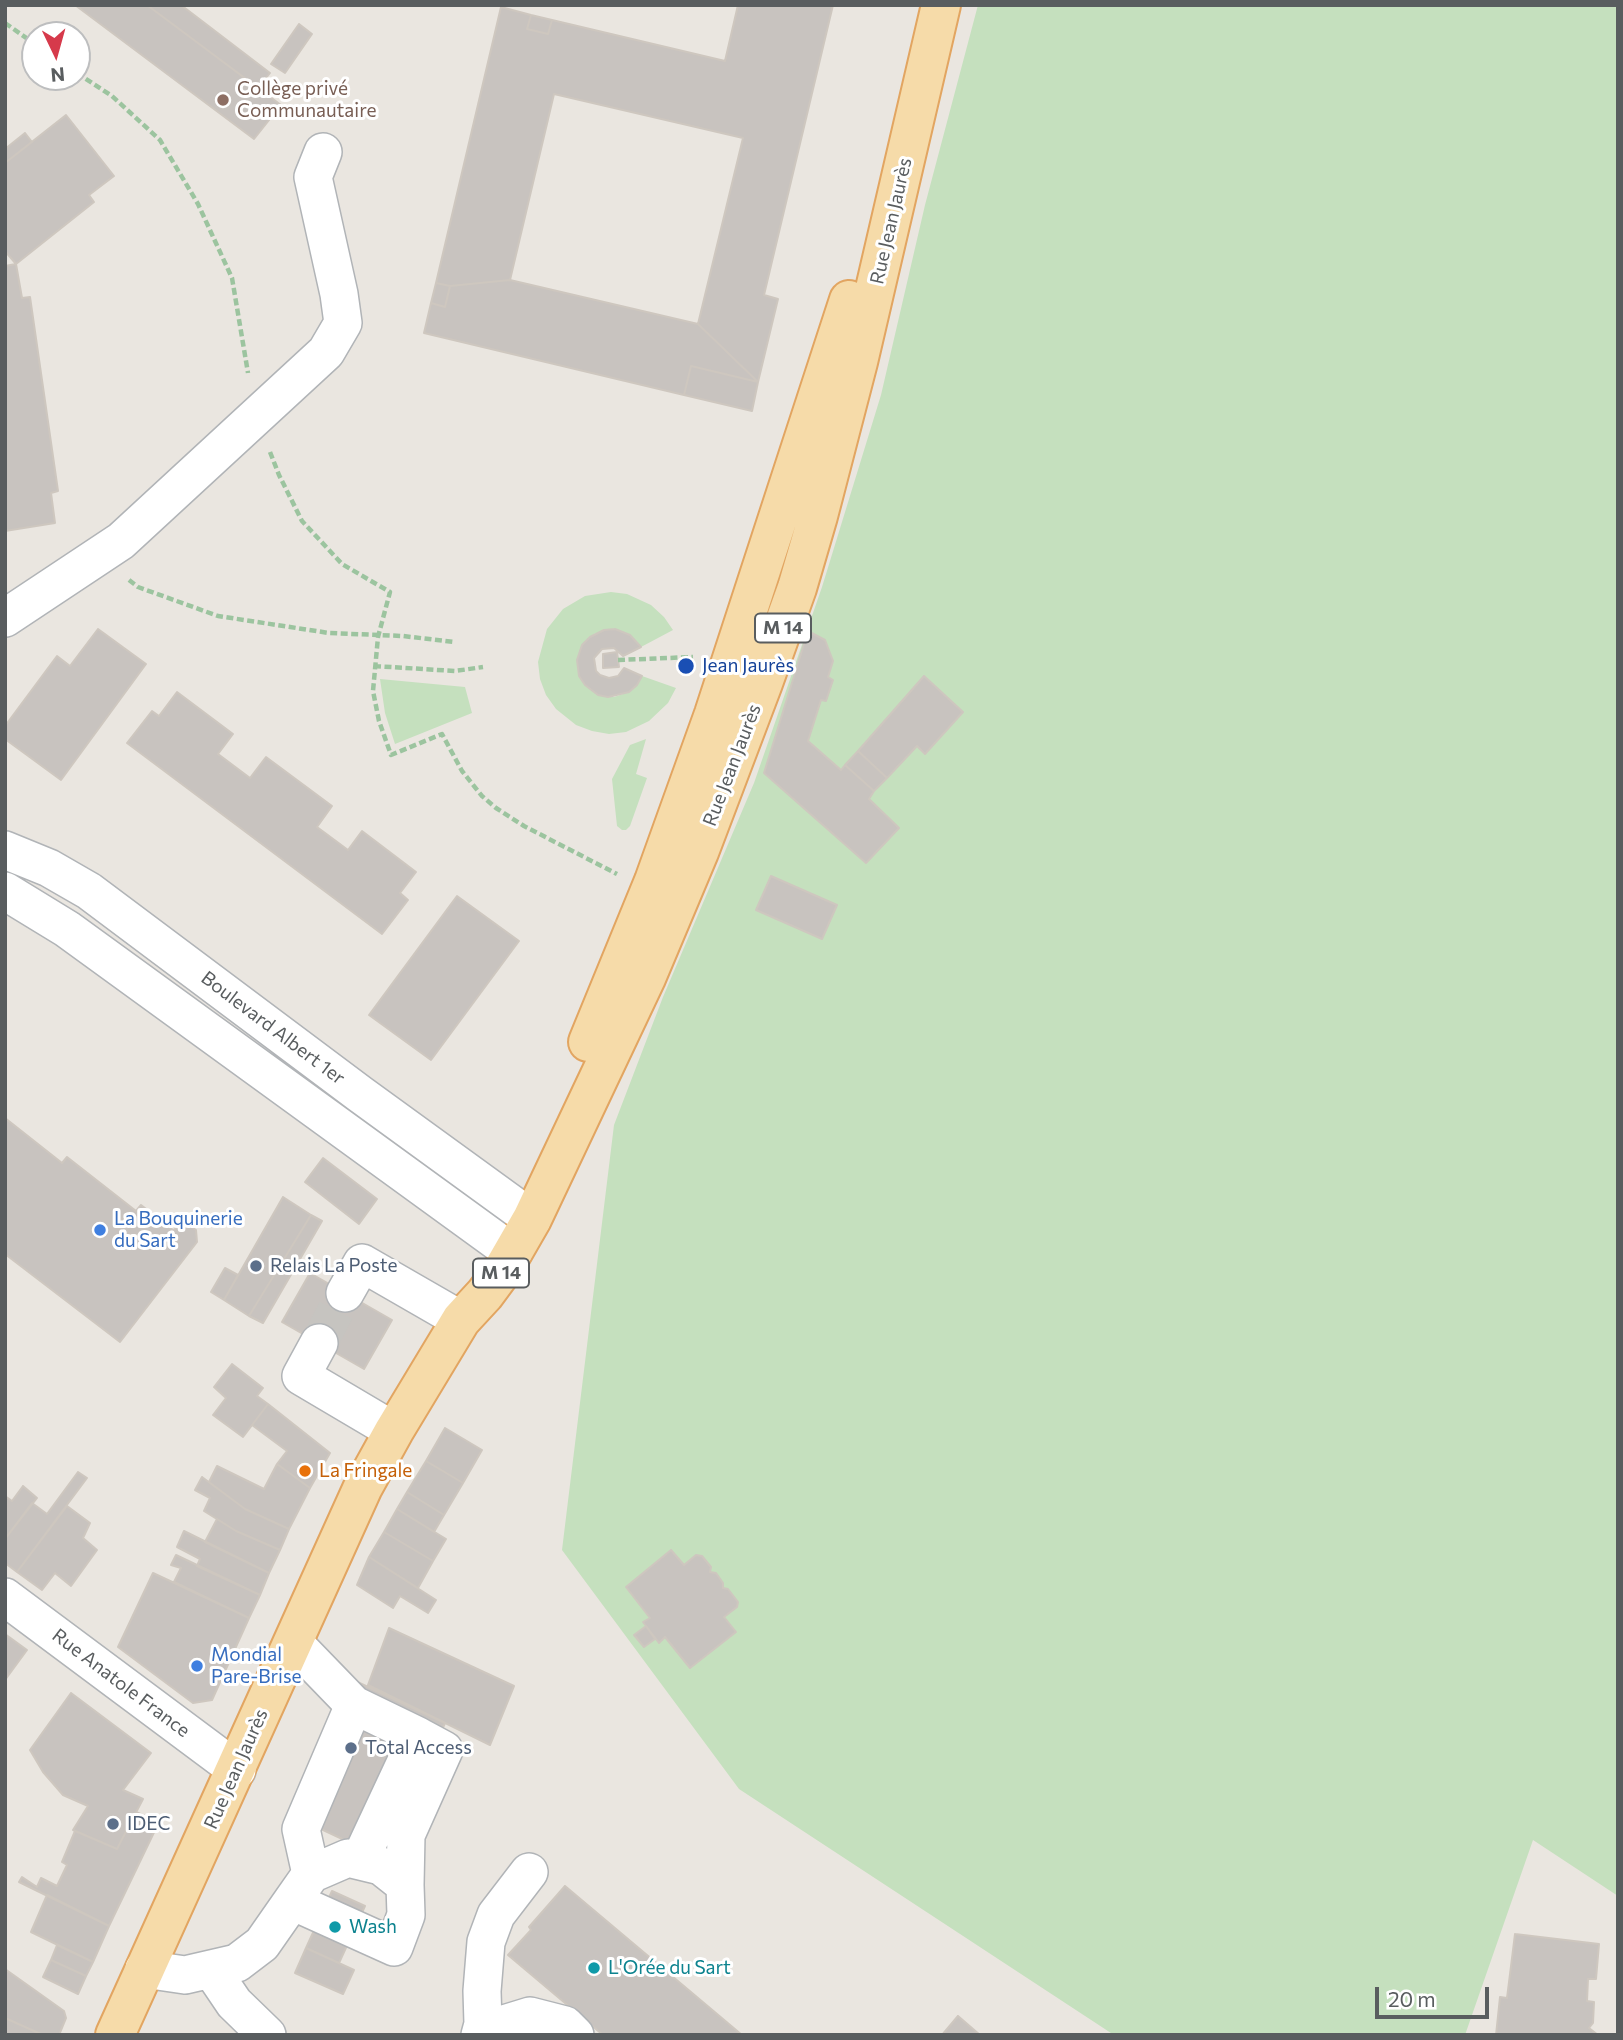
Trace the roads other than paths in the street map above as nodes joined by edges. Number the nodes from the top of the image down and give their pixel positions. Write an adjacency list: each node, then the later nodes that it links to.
1 (918, 5): 7 (main road, Rue Jean Jaurès / M 14)
2 (942, 5): 7 (main road, Rue Jean Jaurès / M 14)
3 (323, 152): 4 (street)
4 (5, 618)
5 (5, 850): 7 (street, Boulevard Albert 1er)
6 (5, 891): 8 (street)
7 (521, 1211): 8 (main road, Rue Jean Jaurès / M 14)
8 (503, 1246): 10 (main road, Rue Jean Jaurès / M 14)
9 (345, 1293): 10 (street)
10 (461, 1320): 12 (main road, Rue Jean Jaurès / M 14)
11 (319, 1343): 12 (street)
12 (394, 1431): 14 (main road, Rue Jean Jaurès / M 14)
13 (5, 1597): 17 (street, Rue Anatole France)
14 (293, 1642): 15 (street); 17 (main road, Rue Jean Jaurès / M 14)
15 (354, 1705): 16 (street); 21 (street)
16 (418, 1735): 18 (street); 20 (street)
17 (237, 1770): 22 (main road, Rue Jean Jaurès / M 14)
18 (360, 1860): 20 (street); 21 (street)
19 (529, 1872): 24 (street)
20 (405, 1885): 21 (street)
21 (301, 1887): 23 (street)
22 (144, 1969): 23 (street); 25 (main road, Rue Jean Jaurès / M 14)
23 (211, 1969): 26 (street)
24 (481, 2029): 27 (street)
25 (115, 2035)
26 (267, 2035)
27 (575, 2035)

